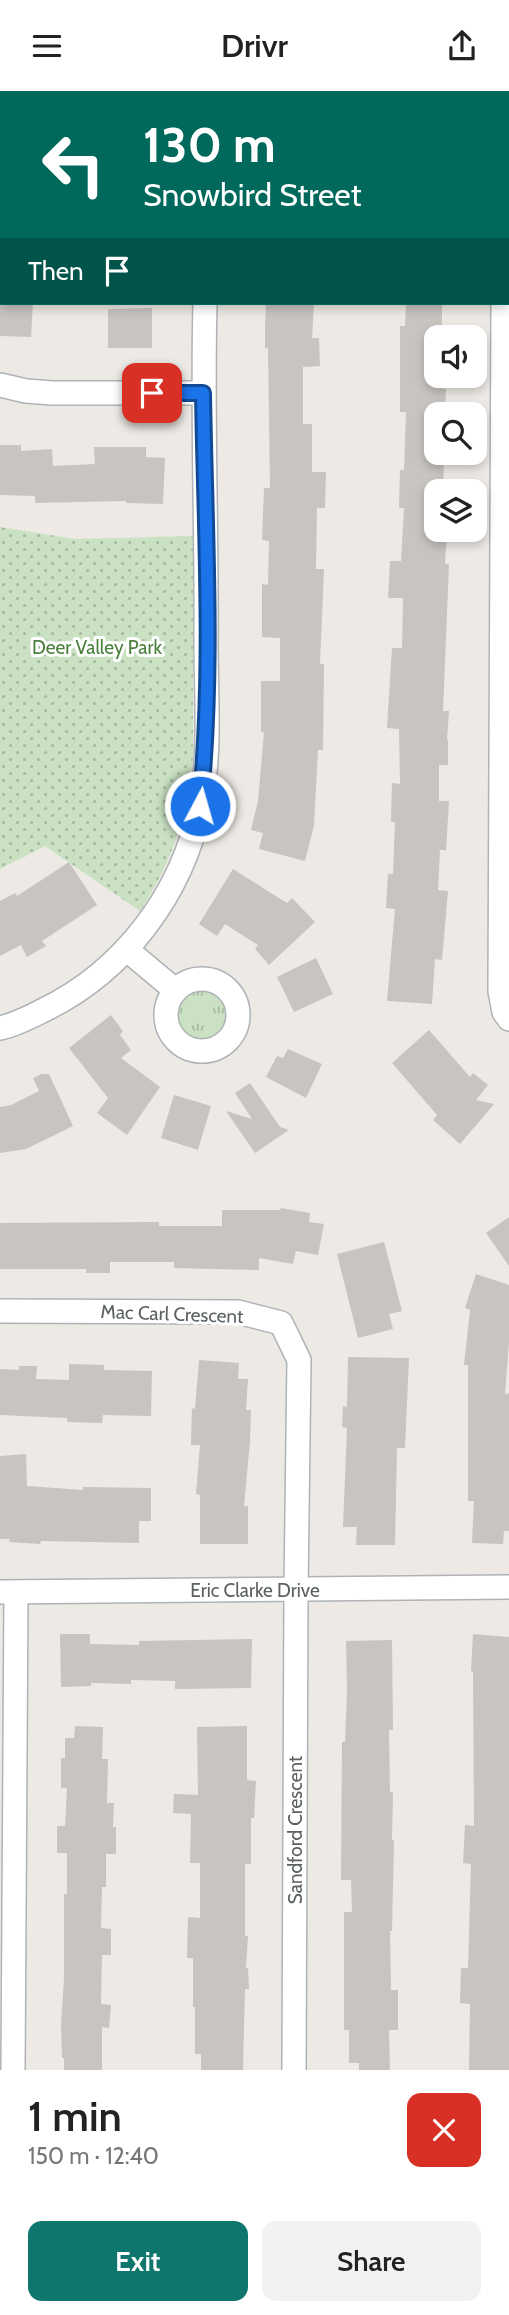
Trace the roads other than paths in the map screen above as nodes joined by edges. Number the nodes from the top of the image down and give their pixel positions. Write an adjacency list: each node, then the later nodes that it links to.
1 (205, 305): 4 (street)
2 (503, 305): 7 (street)
3 (0, 385): 4 (street)
4 (203, 393): 5 (street)
5 (126, 950): 6 (street); 8 (street)
6 (175, 991)
7 (509, 1019)
8 (0, 1028)
9 (0, 1311): 11 (street, Mac Carl Crescent)
10 (509, 1587): 11 (street, Eric Clarke Drive)
11 (296, 1590): 12 (street, Eric Clarke Drive); 14 (street, Sandford Crescent)
12 (8, 1592): 13 (street)
13 (13, 2070)
14 (294, 2070)

